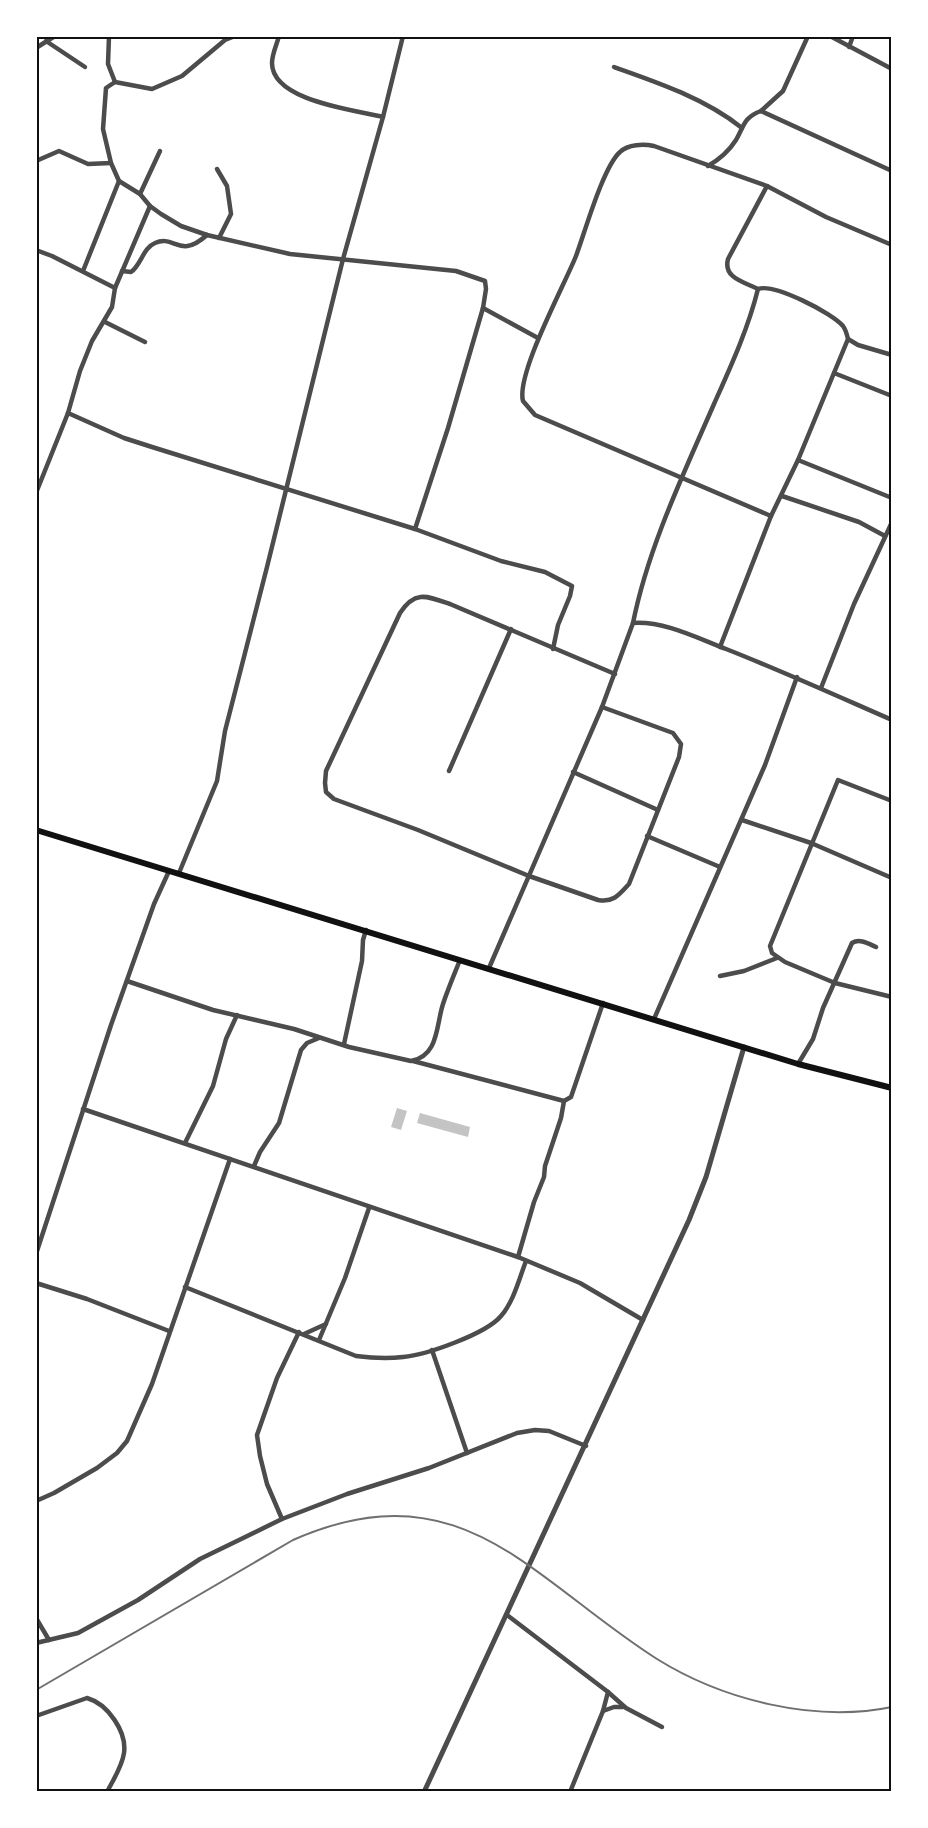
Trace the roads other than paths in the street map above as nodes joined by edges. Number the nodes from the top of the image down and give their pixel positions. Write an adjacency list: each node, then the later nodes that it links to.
1 (55, 36): 10 (street)
2 (109, 36): 16 (street)
3 (235, 36): 9 (street)
4 (279, 36): 18 (street)
5 (403, 36): 18 (street)
6 (808, 36): 17 (street)
7 (830, 36): 11 (street)
8 (854, 36): 11 (street)
9 (223, 38): 16 (street)
10 (45, 41): 12 (street); 13 (street)
11 (849, 47): 15 (street)
12 (36, 48)
13 (85, 67)
14 (614, 67): 19 (street)
15 (892, 69)
16 (115, 82): 23 (street)
17 (760, 111): 19 (street); 27 (street)
18 (383, 117): 36 (street)
19 (742, 128): 21 (street)
20 (160, 151): 30 (street)
21 (718, 160): 24 (street); 26 (street)
22 (36, 161): 23 (street)
23 (111, 163): 28 (street)
24 (708, 166): 26 (street); 43 (street)
25 (217, 169): 33 (street)
26 (725, 171): 29 (street)
27 (892, 171)
28 (120, 181): 30 (street); 37 (street)
29 (767, 186): 34 (street); 40 (street)
30 (140, 194): 31 (street)
31 (150, 206): 32 (street); 38 (street)
32 (207, 235): 33 (street); 38 (street)
33 (219, 238): 36 (street)
34 (892, 245)
35 (36, 250): 37 (street)
36 (343, 259): 41 (street); 52 (street)
37 (83, 271): 39 (street)
38 (122, 271): 39 (street)
39 (115, 288): 42 (street)
40 (758, 289): 44 (street); 51 (street)
41 (483, 308): 43 (street); 58 (street)
42 (105, 322): 45 (street); 49 (street)
43 (538, 338): 51 (street)
44 (848, 339): 46 (street); 47 (street)
45 (145, 342)
46 (892, 355)
47 (834, 373): 48 (street); 50 (street)
48 (892, 396)
49 (68, 413): 52 (street); 53 (street)
50 (798, 460): 54 (street); 55 (street)
51 (682, 478): 56 (street); 60 (street)
52 (286, 488): 58 (street); 79 (street)
53 (36, 493)
54 (782, 496): 56 (street); 59 (street)
55 (892, 498)
56 (771, 516): 62 (street)
57 (892, 522): 59 (street)
58 (415, 529): 63 (street)
59 (885, 536): 66 (street)
60 (633, 624): 62 (street); 64 (street)
61 (511, 629): 63 (street); 69 (street); 80 (street)
62 (720, 647): 65 (street)
63 (553, 649): 64 (street)
64 (615, 674): 67 (street)
65 (797, 677): 66 (street); 73 (street)
66 (821, 688): 68 (street)
67 (602, 707): 70 (street); 72 (street)
68 (892, 720)
69 (449, 771)
70 (573, 772): 72 (street); 80 (street)
71 (892, 801): 76 (street)
72 (658, 810): 75 (street)
73 (742, 820): 76 (street); 77 (street)
74 (36, 830): 78 (main road)
75 (647, 836): 77 (street); 80 (street)
76 (811, 843): 81 (street); 84 (street)
77 (720, 867): 93 (street)
78 (169, 871): 79 (main road); 88 (street)
79 (179, 873): 82 (main road)
80 (528, 876): 86 (street)
81 (892, 878)
82 (366, 930): 85 (main road); 95 (street)
83 (876, 947): 89 (street)
84 (777, 958): 87 (street); 89 (street)
85 (460, 960): 86 (main road); 97 (street)
86 (489, 968): 91 (main road)
87 (720, 976)
88 (127, 981): 92 (street); 101 (street)
89 (835, 983): 90 (street); 98 (street)
90 (892, 997)
91 (603, 1004): 93 (main road); 100 (street)
92 (237, 1015): 94 (street); 102 (street)
93 (654, 1019): 96 (main road)
94 (319, 1038): 95 (street); 104 (street)
95 (344, 1044): 97 (street)
96 (744, 1047): 98 (main road); 111 (street)
97 (411, 1061): 100 (street)
98 (798, 1064): 99 (main road)
99 (892, 1088)
100 (564, 1101): 107 (street)
101 (83, 1109): 102 (street); 106 (street)
102 (185, 1143): 103 (street)
103 (230, 1159): 104 (street); 110 (street)
104 (254, 1166): 105 (street)
105 (369, 1208): 107 (street); 112 (street)
106 (36, 1254)
107 (518, 1257): 108 (street)
108 (526, 1261): 111 (street); 116 (street)
109 (36, 1283): 113 (street)
110 (185, 1287): 113 (street); 114 (street)
111 (643, 1320): 117 (street)
112 (326, 1324): 114 (street); 115 (street)
113 (169, 1331): 119 (street)
114 (301, 1333): 115 (street); 120 (street)
115 (319, 1340): 116 (street)
116 (432, 1350): 118 (street)
117 (586, 1446): 118 (street); 121 (street)
118 (467, 1453): 120 (street)
119 (36, 1501)
120 (282, 1519): 123 (street)
121 (507, 1615): 125 (street); 131 (street)
122 (36, 1618): 123 (street)
123 (49, 1640): 124 (street)
124 (36, 1643)
125 (608, 1692): 126 (street); 127 (street)
126 (626, 1708): 127 (street); 129 (street)
127 (603, 1711): 132 (street)
128 (36, 1716): 130 (street)
129 (663, 1727)
130 (107, 1792)
131 (424, 1792)
132 (570, 1792)

